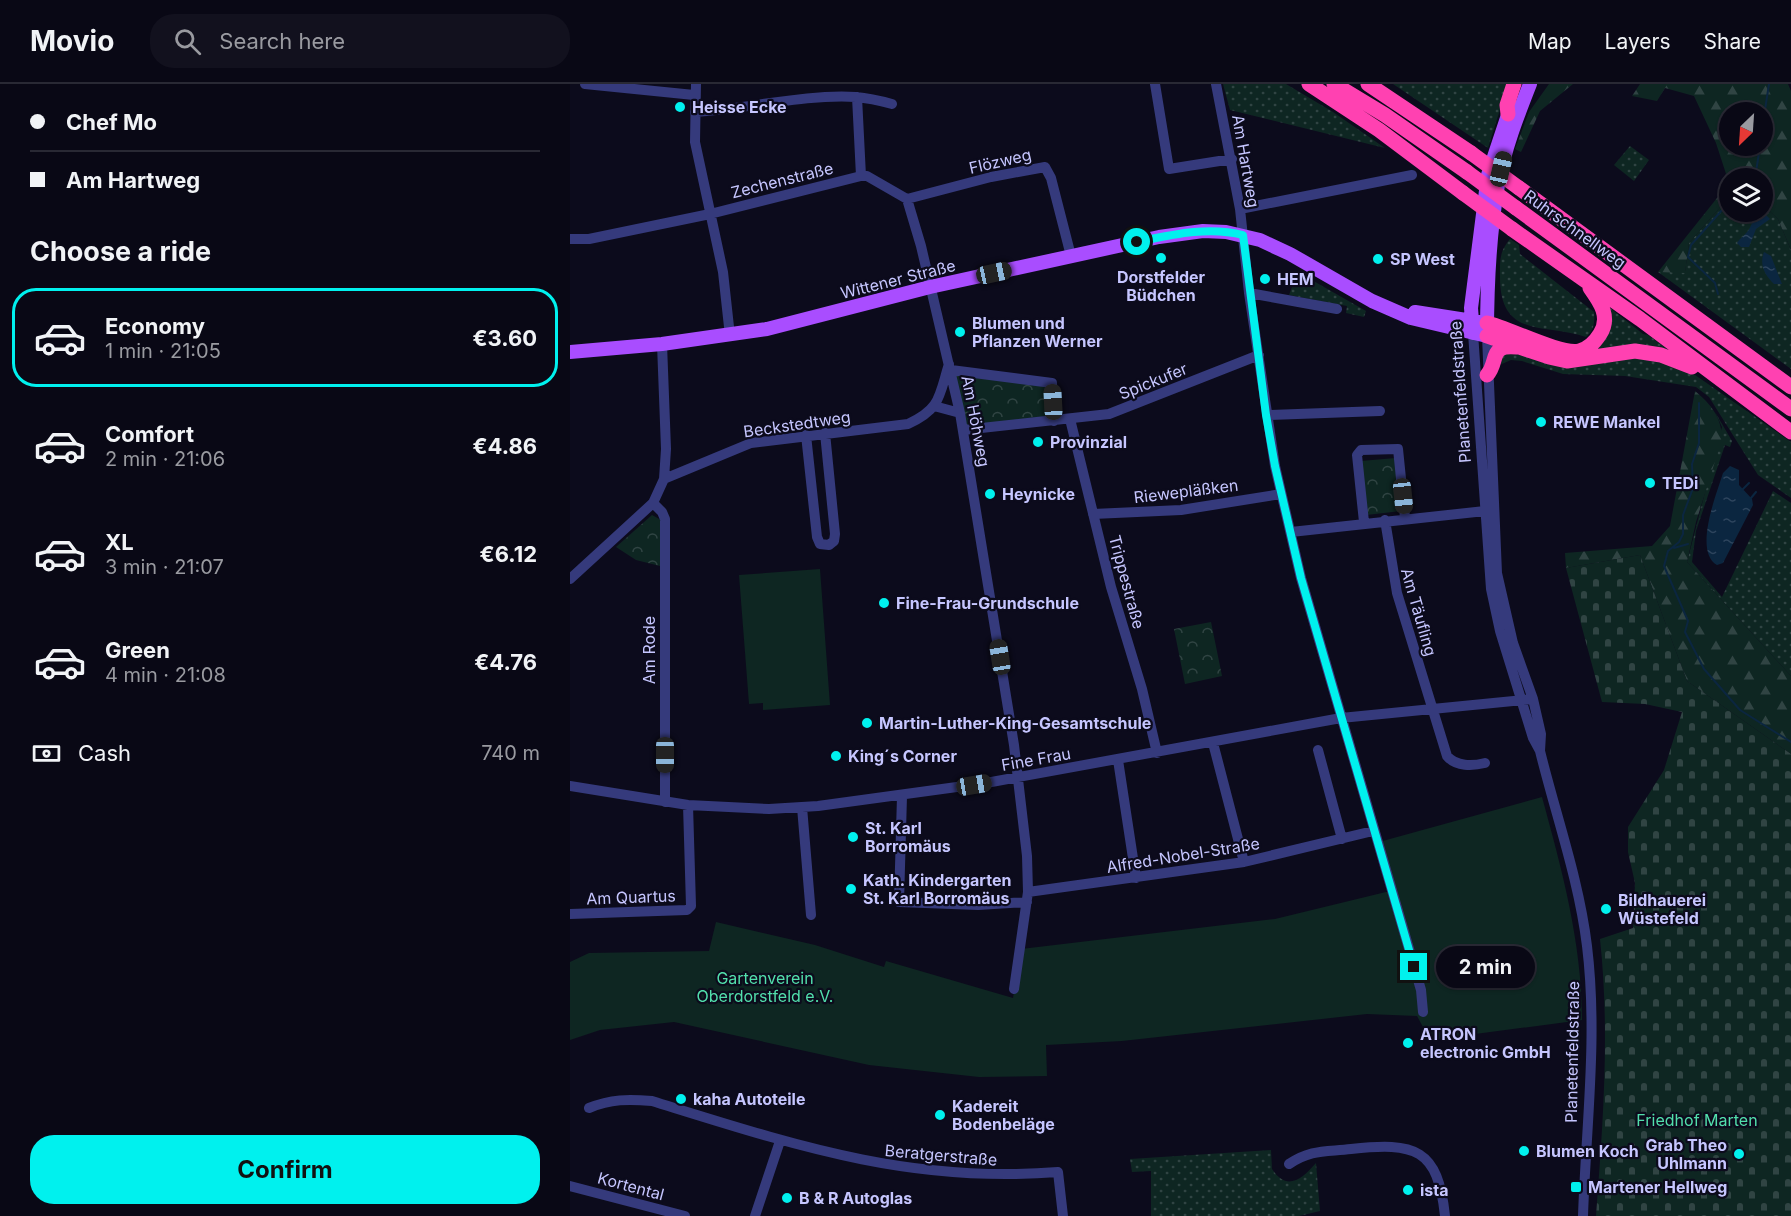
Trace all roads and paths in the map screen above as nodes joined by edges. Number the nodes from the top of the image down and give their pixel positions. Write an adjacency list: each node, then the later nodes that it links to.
1 (585, 84): 11 (street)
2 (1155, 84): 17 (street)
3 (1216, 84): 17 (street, Am Hartweg)
4 (1309, 84): 26 (highway, bridge)
5 (1334, 84): 44 (highway, Ruhrschnellweg, bridge)
6 (1368, 84): 13 (highway, Ruhrschnellweg)
7 (1378, 84): 13 (highway)
8 (1514, 84): 16 (highway)
9 (1520, 84): 16 (main road, Planetenfeldstraße)
10 (1530, 84): 33 (main road, Planetenfeldstraße)
11 (695, 89): 15 (street)
12 (856, 97): 14 (street); 15 (street); 19 (street)
13 (1391, 98): 42 (highway, Ruhrschnellweg, bridge)
14 (892, 104)
15 (695, 112): 22 (street)
16 (1508, 114): 28 (main road, Planetenfeldstraße)
17 (1232, 159): 21 (street, Am Hartweg)
18 (1412, 175): 21 (street)
19 (861, 176): 20 (street); 22 (street, Zechenstraße)
20 (907, 199): 25 (street, Flözweg); 27 (street)
21 (1240, 209): 23 (street, Am Hartweg)
22 (710, 214): 24 (street, Zechenstraße); 34 (street)
23 (1243, 235): 25 (main road, Wittener Straße); 29 (street, Am Hartweg); 31 (main road, Wittener Straße)
24 (570, 239)
25 (1071, 256): 27 (main road, Wittener Straße)
26 (1580, 277): 33 (highway); 41 (highway)
27 (930, 287): 34 (main road, Wittener Straße); 39 (street, Am Höhweg)
28 (1473, 287): 32 (main road); 33 (main road, Planetenfeldstraße)
29 (1249, 293): 30 (street); 38 (street, Am Hartweg)
30 (1337, 309)
31 (1395, 310): 32 (main road, Wittener Straße); 33 (main road, Wittener Straße)
32 (1444, 315): 33 (main road, Wittener Straße)
33 (1479, 328): 36 (highway); 40 (street, Planetenfeldstraße); 57 (street, Planetenfeldstraße)
34 (730, 336): 35 (main road, Wittener Straße)
35 (662, 344): 37 (main road, Wittener Straße); 54 (street)
36 (1522, 347): 40 (highway); 41 (highway)
37 (570, 352)
38 (1259, 355): 47 (street, Am Hartweg); 48 (street, Spickufer)
39 (950, 366): 43 (street); 46 (street, Am Höhweg); 49 (street)
40 (1487, 375): 64 (street, Planetenfeldstraße)
41 (1720, 380): 51 (highway)
42 (1791, 387)
43 (934, 406): 46 (street); 52 (street, Beckstedtweg)
44 (1791, 410)
45 (1380, 411): 47 (street)
46 (960, 413): 50 (street, Am Höhweg)
47 (1266, 415): 55 (street, Am Hartweg)
48 (1070, 419): 49 (street, Spickufer); 58 (street, Trippestraße)
49 (1054, 421): 50 (street, Spickufer)
50 (963, 430): 72 (street, Am Höhweg)
51 (1791, 432)
52 (825, 434): 53 (street, Beckstedtweg); 53 (street)
53 (806, 435): 54 (street, Beckstedtweg)
54 (664, 479): 56 (street)
55 (1281, 494): 58 (street, Riewepläßken); 62 (street, Am Hartweg)
56 (652, 503): 63 (street); 75 (street, Am Rode)
57 (1485, 511): 59 (street); 64 (street, Planetenfeldstraße)
58 (1093, 514): 69 (street, Trippestraße)
59 (1405, 518): 60 (street); 61 (street)
60 (1385, 520): 61 (street); 65 (street, Am Täufling)
61 (1364, 522): 62 (street)
62 (1291, 532): 66 (street, Am Hartweg)
63 (570, 579)
64 (1527, 700): 65 (street, Fine Frau); 95 (street, Planetenfeldstraße)
65 (1433, 710): 66 (street, Fine Frau); 71 (street)
66 (1341, 718): 67 (street, Fine Frau); 78 (street, Am Hartweg)
67 (1213, 743): 69 (street, Fine Frau); 80 (street)
68 (1318, 750): 79 (street)
69 (1157, 753): 70 (street, Fine Frau)
70 (1118, 760): 72 (street, Fine Frau); 81 (street)
71 (1485, 763)
72 (1018, 777): 74 (street, Fine Frau); 82 (street, Am Höhweg)
73 (570, 786): 75 (street, Fine Frau)
74 (902, 796): 77 (street, Fine Frau); 82 (street, Alfred-Nobel-Straße)
75 (665, 802): 76 (street, Fine Frau)
76 (688, 805): 77 (street, Fine Frau); 84 (street, Am Quartus)
77 (802, 807): 83 (street)
78 (1373, 831): 79 (street, Alfred-Nobel-Straße); 86 (street, Am Hartweg)
79 (1342, 839): 80 (street, Alfred-Nobel-Straße)
80 (1244, 862): 81 (street, Alfred-Nobel-Straße)
81 (1136, 878): 82 (street, Alfred-Nobel-Straße)
82 (1028, 897): 85 (street, Am Höhweg)
83 (806, 908)
84 (570, 914)
85 (1014, 989)
86 (1423, 1012)
87 (589, 1108): 88 (street, Beratgerstraße)
88 (780, 1141): 92 (street); 93 (street, Beratgerstraße)
89 (1289, 1164): 94 (street)
90 (570, 1186): 91 (street, Kortental)
91 (685, 1216)
92 (755, 1216)
93 (1063, 1216)
94 (1445, 1216)
95 (1583, 1216)

